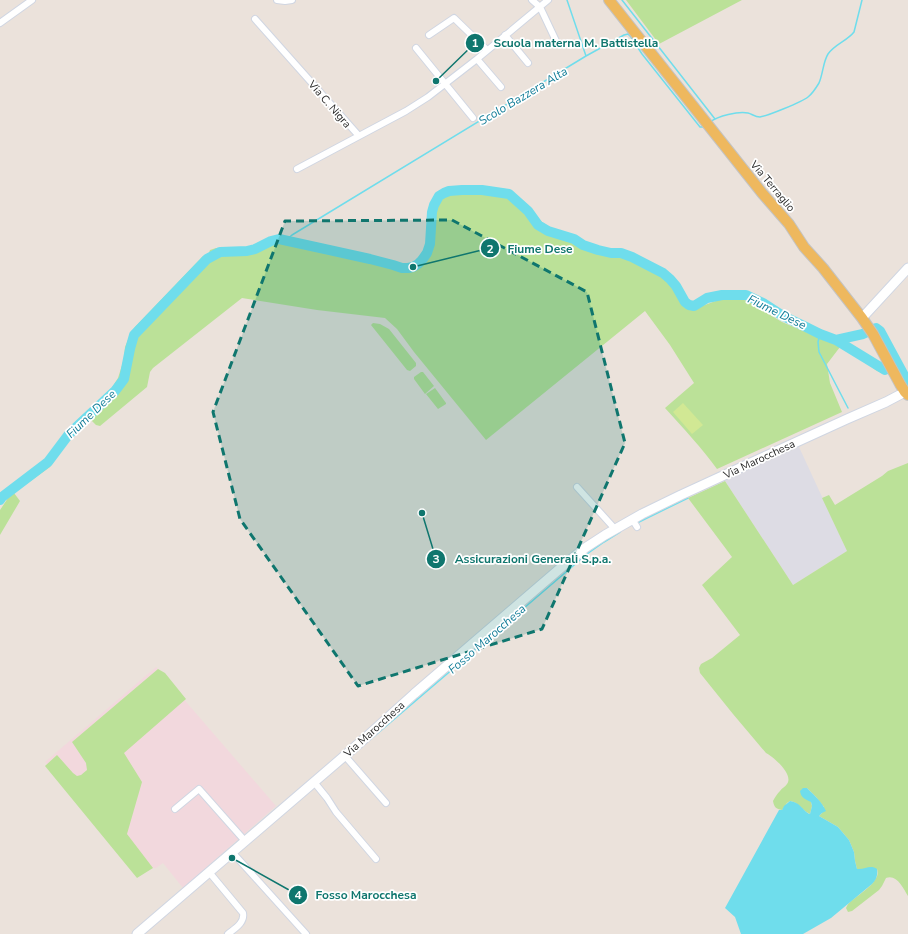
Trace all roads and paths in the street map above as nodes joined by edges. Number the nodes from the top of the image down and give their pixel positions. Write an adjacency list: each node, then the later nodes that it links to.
1 (32, 0): 9 (street)
2 (277, 0): 3 (street)
3 (292, 0)
4 (532, 0): 7 (street)
5 (548, 0): 7 (street)
6 (609, 0): 23 (main road, Via Terraglio)
7 (540, 7): 11 (street); 12 (street)
8 (255, 19): 20 (street, Via C. Nigra)
9 (0, 23)
10 (429, 35): 14 (street)
11 (505, 35): 14 (street); 16 (street)
12 (557, 44)
13 (416, 48): 17 (street)
14 (487, 50): 15 (street)
15 (477, 59): 17 (street); 18 (street)
16 (528, 63)
17 (444, 84): 19 (street); 20 (street)
18 (501, 87)
19 (473, 118)
20 (359, 136): 21 (street, Via C. Nigra)
21 (297, 169)
22 (908, 268): 23 (street)
23 (862, 318): 24 (main road, Via Terraglio)
24 (906, 394): 26 (street, Via Marocchesa)
25 (577, 487): 26 (street)
26 (615, 529): 27 (street, Via Marocchesa)
27 (345, 756): 28 (street, Via Marocchesa); 29 (street)
28 (314, 782): 31 (street, Via Marocchesa); 33 (street)
29 (386, 803)
30 (175, 809): 31 (street)
31 (245, 841): 32 (street, Via Marocchesa)
32 (232, 852): 34 (street, Via Marocchesa); 37 (street)
33 (376, 859)
34 (210, 874): 35 (street, Via Marocchesa); 36 (street)
35 (137, 934)
36 (228, 934)
37 (306, 934)

